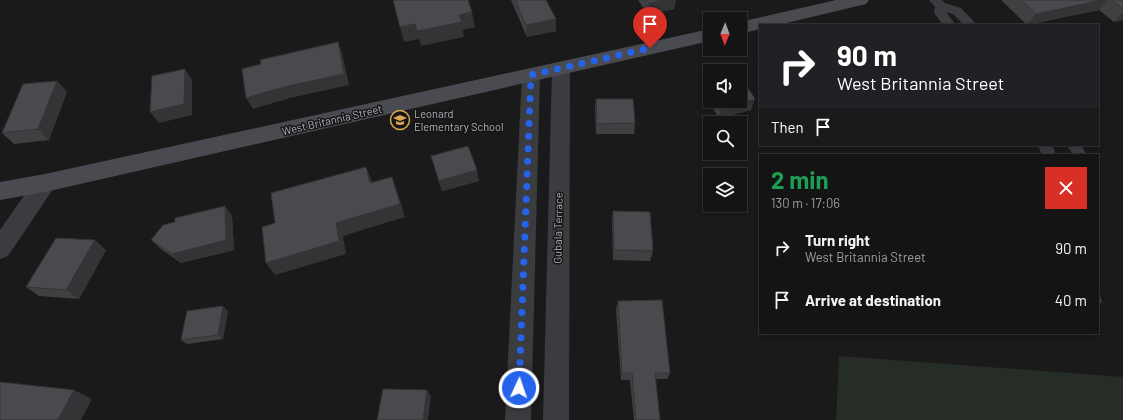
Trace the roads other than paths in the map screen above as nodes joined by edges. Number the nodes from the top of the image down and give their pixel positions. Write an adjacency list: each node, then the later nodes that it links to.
1 (860, 0): 5 (street)
2 (938, 3): 3 (lane); 4 (lane)
3 (949, 24)
4 (970, 24)
5 (747, 26)
6 (703, 37): 7 (street, West Britannia Street)
7 (561, 69): 8 (street, West Britannia Street); 13 (street, Gubala Terrace)
8 (531, 75): 9 (street, West Britannia Street); 12 (street)
9 (45, 183): 10 (street, West Britannia Street); 11 (street)
10 (0, 191)
11 (0, 249)
12 (518, 420)
13 (556, 420)

